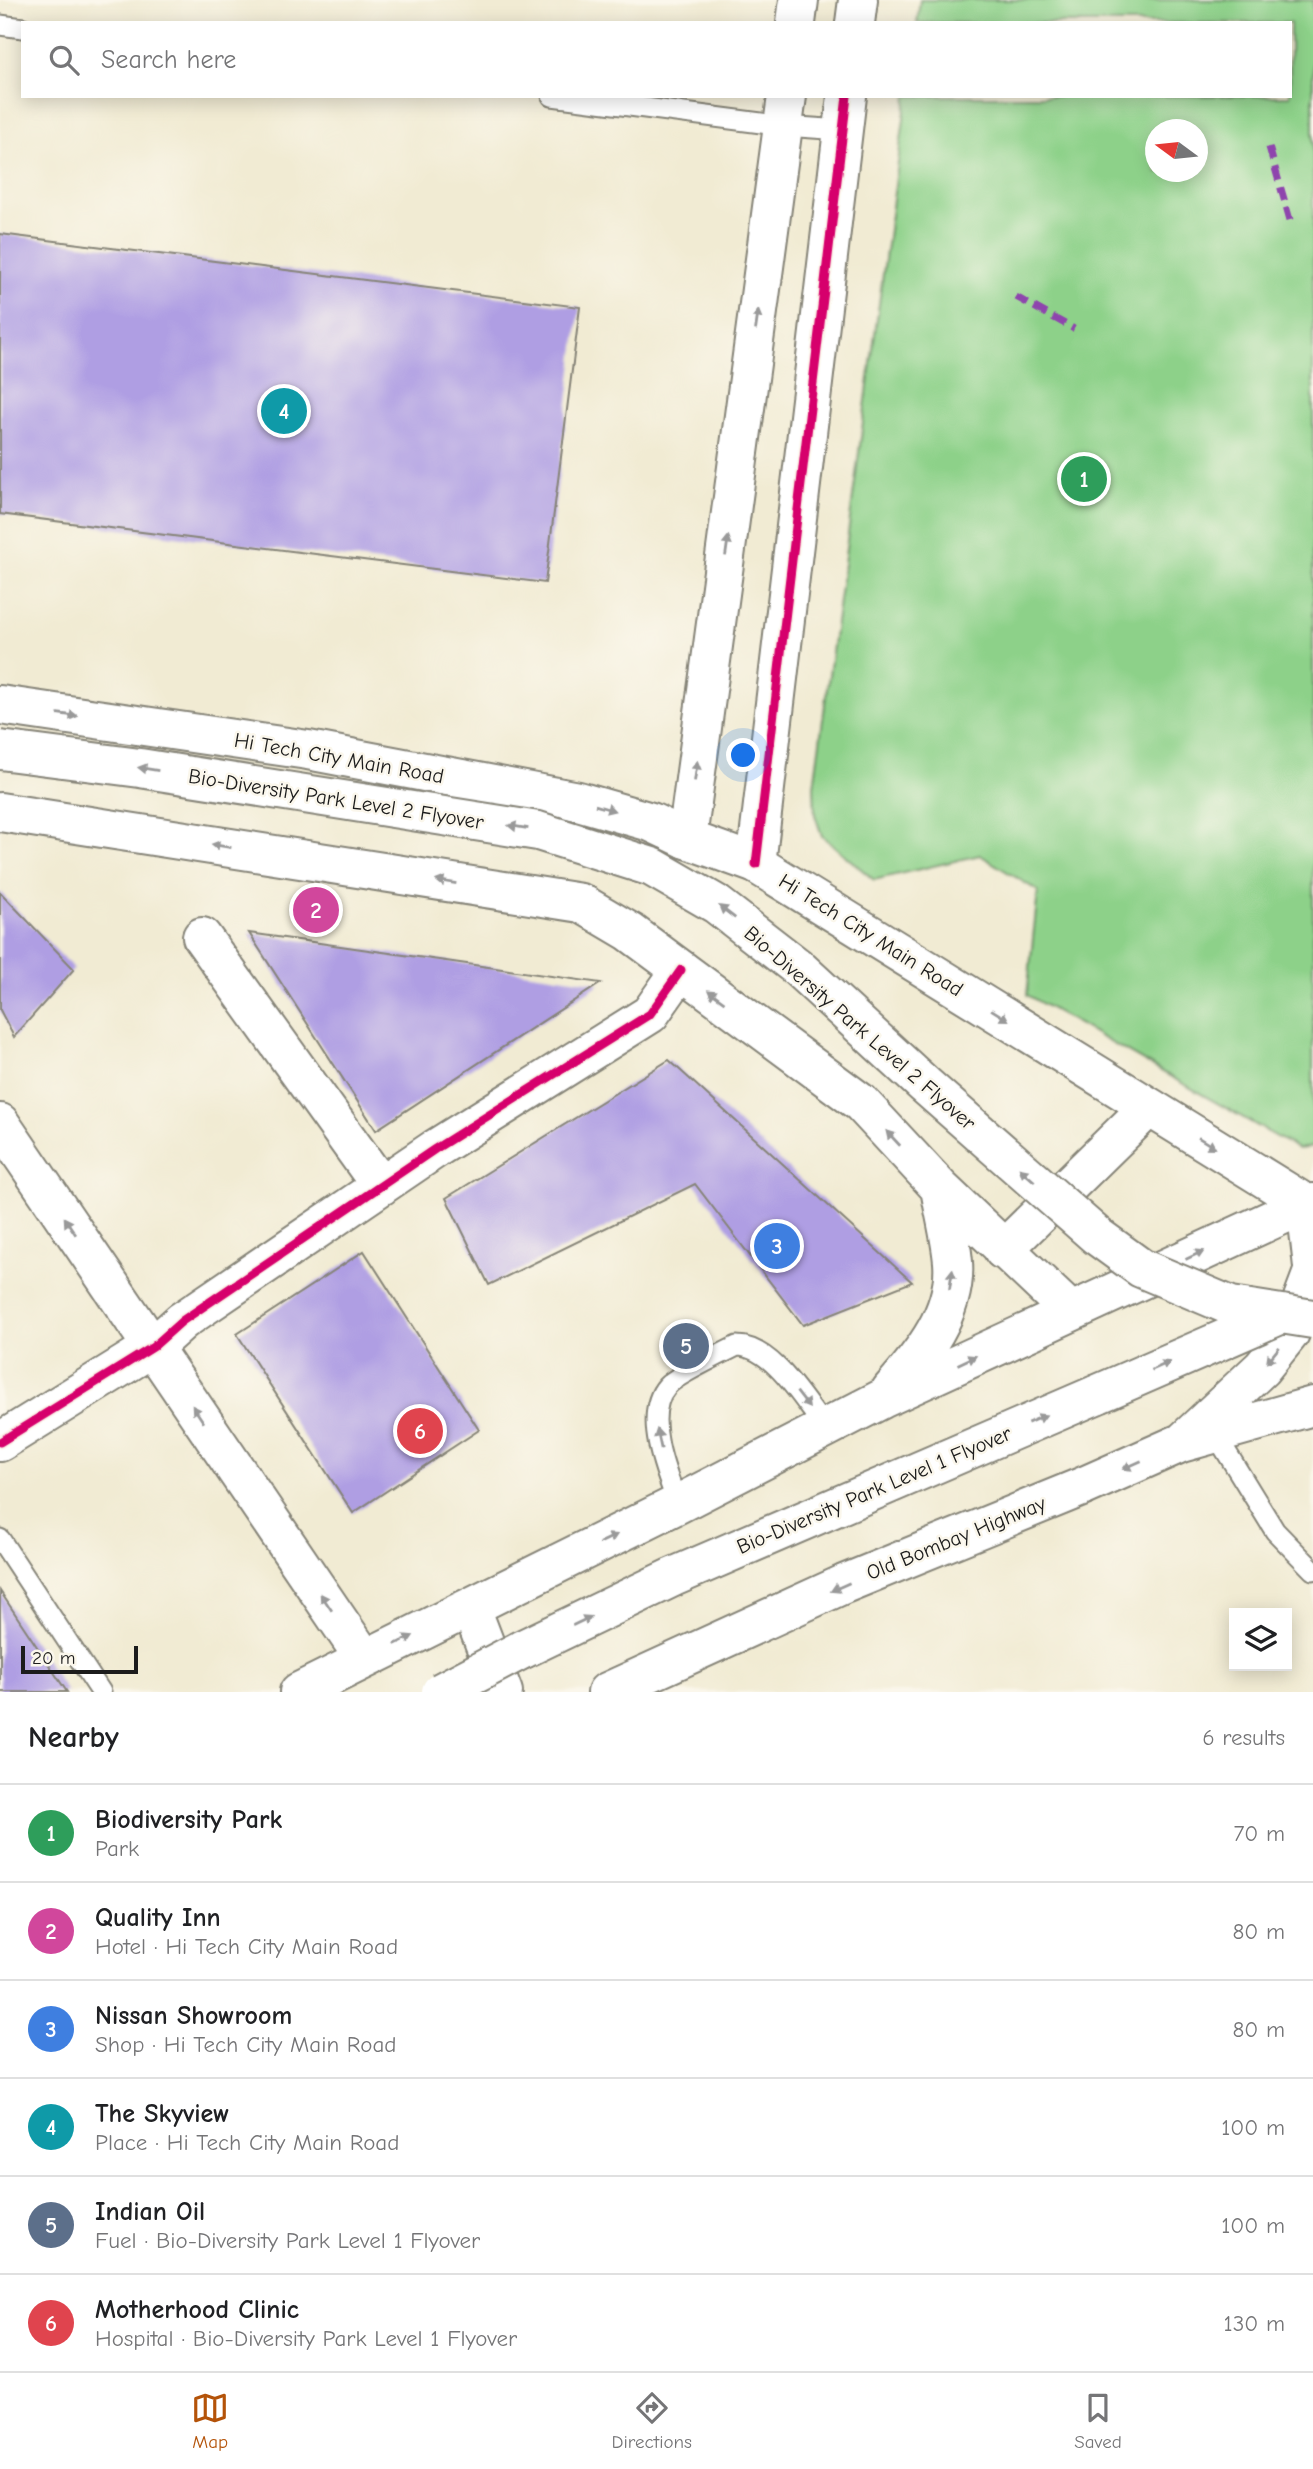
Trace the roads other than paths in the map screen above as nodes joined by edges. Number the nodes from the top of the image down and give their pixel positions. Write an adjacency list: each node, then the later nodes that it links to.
1 (799, 0): 3 (main road)
2 (858, 0): 4 (main road)
3 (796, 21)
4 (855, 21)
5 (0, 25): 6 (lane)
6 (21, 28)
7 (583, 98): 8 (lane)
8 (785, 111): 9 (lane); 13 (main road, one-way to 8)
9 (845, 113): 14 (main road)
10 (0, 705): 13 (main road, Hi Tech City Main Road, one-way to 13)
11 (0, 750): 27 (main road, Bio-Diversity Park Level 2 Flyover, one-way to 11, bridge)
12 (0, 812): 16 (main road, one-way to 12)
13 (687, 839): 14 (main road, Hi Tech City Main Road)
14 (756, 864): 17 (main road, Hi Tech City Main Road, one-way to 17)
15 (202, 937): 19 (main road)
16 (681, 970): 19 (main road); 20 (main road, one-way to 16)
17 (1149, 1107): 21 (main road, Hi Tech City Main Road, one-way to 21); 22 (main road)
18 (0, 1123): 28 (main road, one-way to 18)
19 (381, 1185): 28 (main road)
20 (940, 1188): 22 (main road); 29 (main road, one-way to 20)
21 (1310, 1203): 23 (main road); 26 (main road, one-way to 21)
22 (1003, 1250): 26 (main road)
23 (1313, 1267)
24 (1313, 1272): 32 (main road, one-way to 32)
25 (1313, 1301): 41 (main road, Bio-Diversity Park Level 1 Flyover, one-way to 25, bridge)
26 (1071, 1312): 29 (main road, one-way to 26)
27 (1313, 1319)
28 (153, 1347): 33 (main road); 38 (main road, one-way to 28)
29 (882, 1399): 31 (main road)
30 (1313, 1406): 32 (main road, Old Bombay Highway)
31 (826, 1429): 34 (main road); 34 (lane, one-way to 31)
32 (1199, 1439): 36 (lane); 43 (main road, Old Bombay Highway, one-way to 43)
33 (0, 1442)
34 (678, 1504): 37 (main road, one-way to 34)
35 (0, 1539): 39 (lane)
36 (1313, 1570)
37 (471, 1608): 38 (main road, one-way to 37); 42 (main road)
38 (364, 1658): 40 (main road)
39 (101, 1692)
40 (299, 1692)
41 (441, 1692)
42 (503, 1692)
43 (607, 1692)

